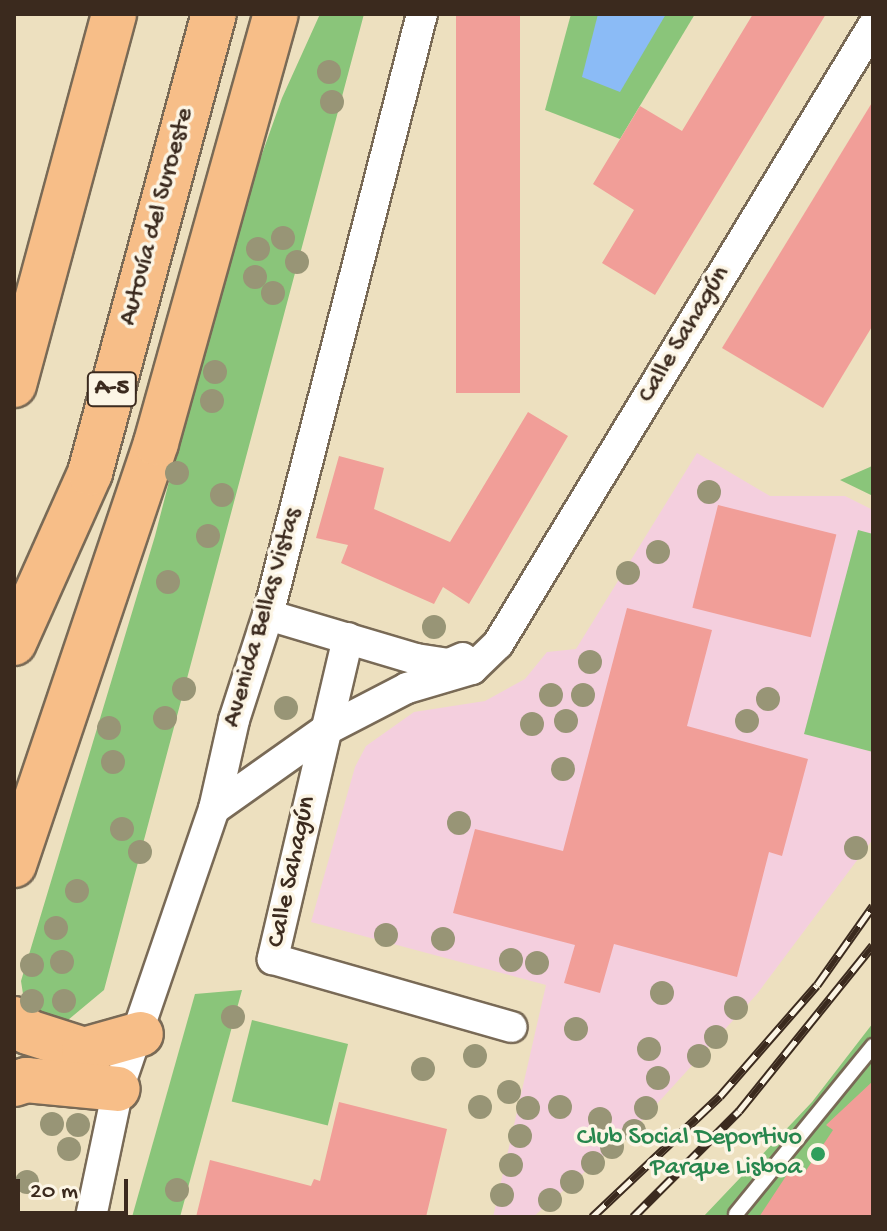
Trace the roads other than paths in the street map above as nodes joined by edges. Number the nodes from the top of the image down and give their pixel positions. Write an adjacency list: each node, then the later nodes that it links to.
1 (114, 14): 6 (highway)
2 (214, 14): 9 (highway, Autovía del Suroeste / A-5)
3 (276, 14): 13 (highway)
4 (422, 14): 7 (street, Avenida Bellas Vistas)
5 (873, 26): 10 (street, Calle Sahagún)
6 (14, 385)
7 (268, 615): 8 (street); 12 (street, Avenida Bellas Vistas)
8 (348, 638): 10 (street); 11 (street)
9 (14, 643)
10 (498, 644): 11 (street, Calle Sahagún)
11 (324, 731): 12 (street, Calle Sahagún); 15 (street, Calle Sahagún)
12 (214, 809): 16 (street, Avenida Bellas Vistas)
13 (14, 865)
14 (14, 1019): 16 (highway)
15 (512, 1027)
16 (141, 1034): 19 (street, Avenida Bellas Vistas)
17 (873, 1046): 20 (lane)
18 (14, 1084): 19 (highway)
19 (118, 1089): 21 (street, Avenida Bellas Vistas)
20 (736, 1214)
21 (91, 1217)

